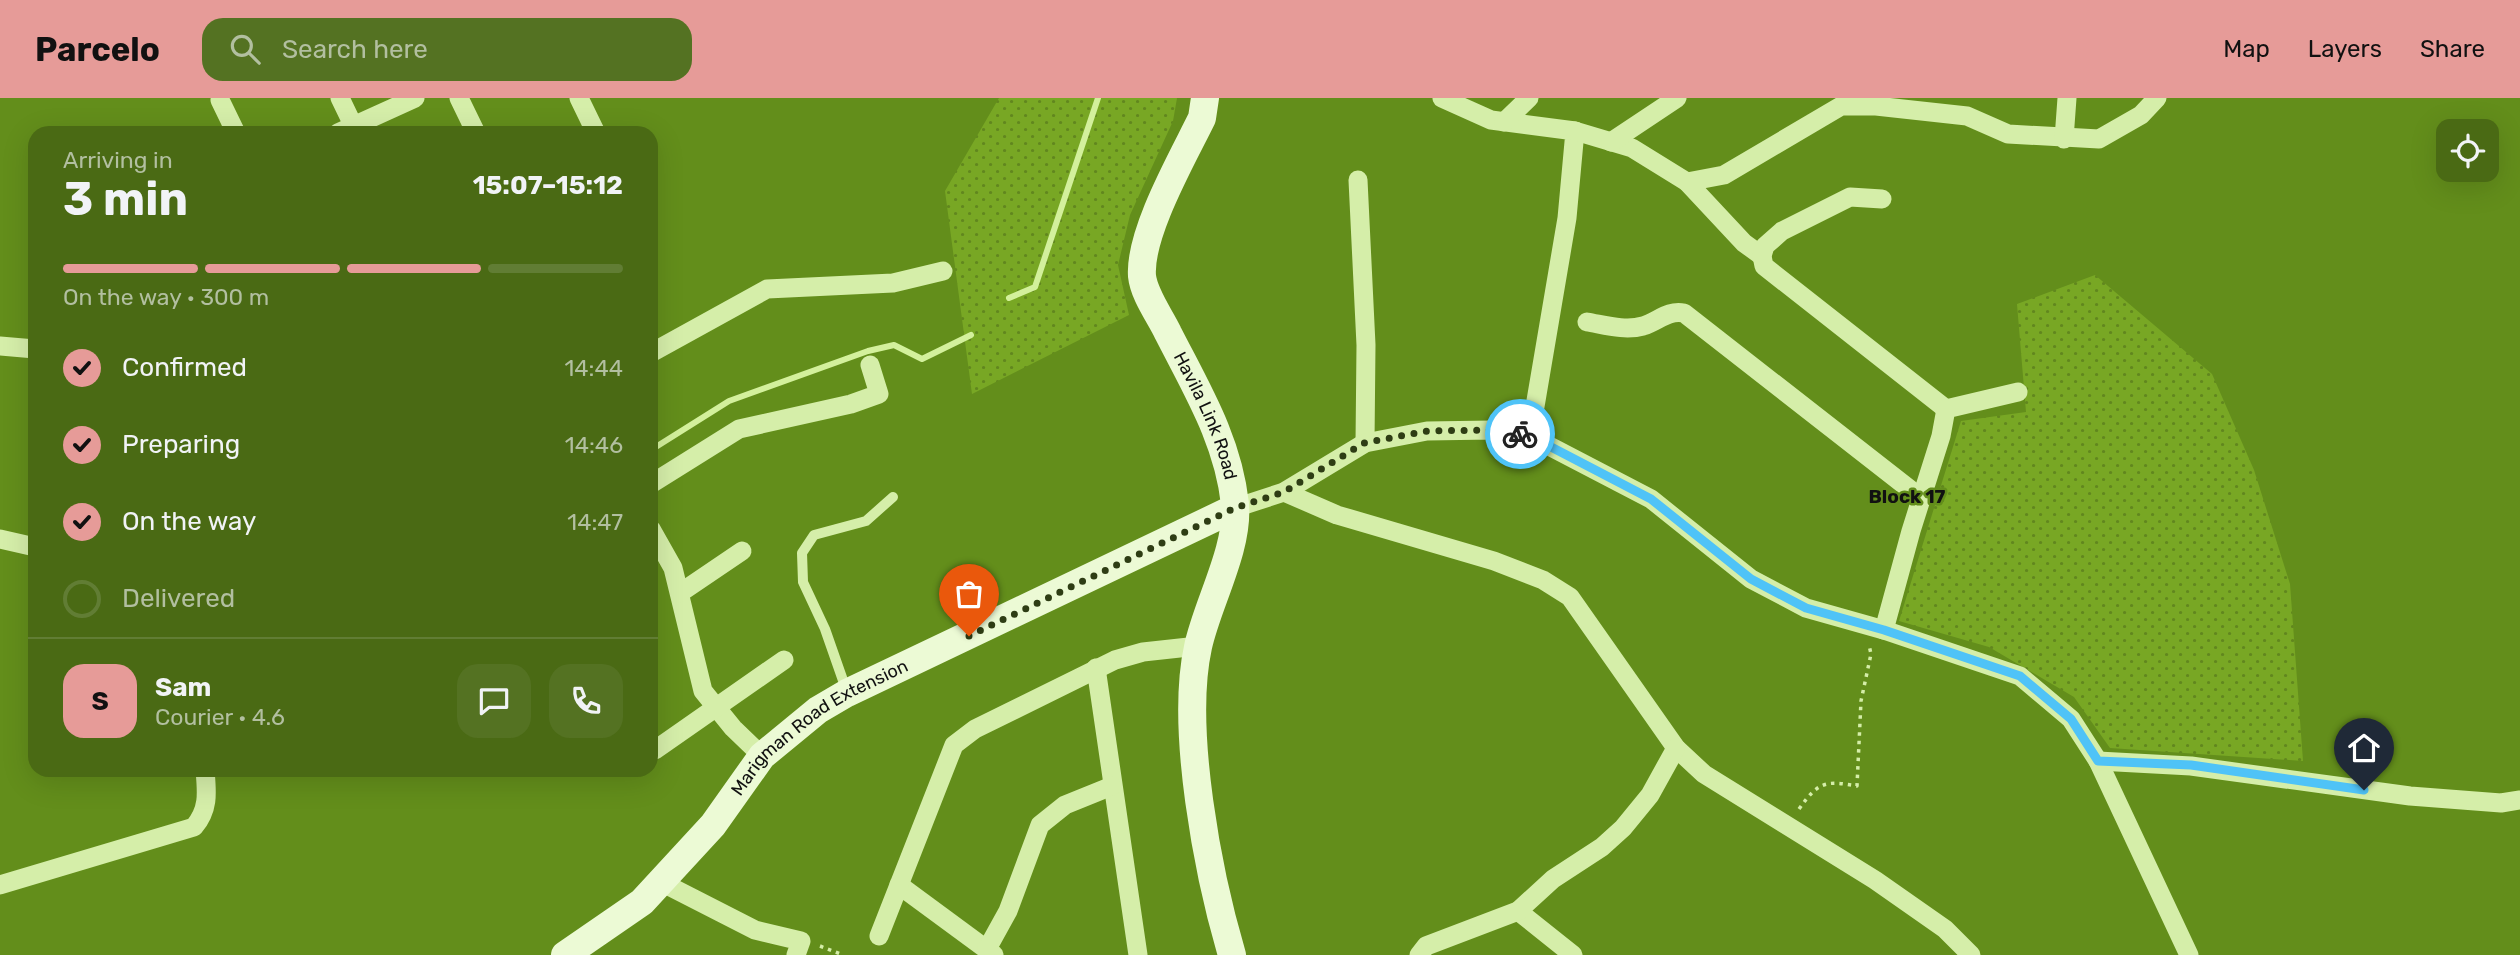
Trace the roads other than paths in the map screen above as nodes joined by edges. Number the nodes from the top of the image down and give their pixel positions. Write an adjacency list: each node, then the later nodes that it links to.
1 (340, 98): 14 (street)
2 (415, 98): 15 (street)
3 (459, 98): 16 (street)
4 (579, 98): 17 (street)
5 (1205, 98): 39 (street, Havila Link Road)
6 (1442, 98): 12 (street)
7 (1529, 98): 12 (street)
8 (1677, 98): 20 (street)
9 (2067, 98): 19 (street)
10 (2157, 98): 19 (street)
11 (220, 100): 13 (street)
12 (1504, 122): 18 (street)
13 (233, 126)
14 (345, 126)
15 (353, 126)
16 (473, 126)
17 (593, 126)
18 (1576, 131): 20 (street); 33 (street)
19 (2064, 139): 22 (street)
20 (1611, 142): 22 (street)
21 (1357, 180): 34 (street)
22 (1687, 182): 24 (street)
23 (1882, 200): 24 (street)
24 (1762, 256): 32 (street)
25 (943, 271): 29 (street)
26 (1587, 322): 38 (street)
27 (0, 346): 28 (street)
28 (28, 348)
29 (658, 349)
30 (870, 365): 35 (street)
31 (2018, 391): 32 (street)
32 (1946, 409): 38 (street)
33 (1530, 436): 34 (street); 45 (street)
34 (1364, 443): 36 (street)
35 (658, 480)
36 (1284, 492): 39 (street); 52 (street)
37 (893, 497): 49 (lane)
38 (1921, 498): 45 (street)
39 (1235, 508): 46 (street, Havila Link Road); 49 (street, Marigman Road Extension)
40 (0, 539): 42 (street)
41 (658, 541): 44 (street)
42 (28, 545)
43 (742, 551): 44 (street)
44 (680, 593): 50 (street)
45 (1884, 630): 54 (street)
46 (1198, 646): 48 (street); 67 (street, Havila Link Road)
47 (784, 660): 50 (street)
48 (1096, 668): 56 (street); 60 (street)
49 (847, 693): 53 (street, Marigman Road Extension)
50 (715, 708): 51 (street); 53 (street)
51 (658, 748)
52 (1676, 748): 61 (street); 70 (street)
53 (762, 756): 58 (street, Marigman Road Extension)
54 (2098, 761): 57 (street); 71 (street)
55 (206, 777): 59 (street)
56 (1111, 786): 64 (street); 66 (street)
57 (2520, 800)
58 (662, 882): 63 (street); 65 (street, Marigman Road Extension)
59 (0, 885)
60 (899, 885): 62 (street); 64 (street)
61 (1517, 911): 68 (street); 69 (street)
62 (879, 936)
63 (799, 948)
64 (991, 952)
65 (565, 955)
66 (1138, 955)
67 (1232, 955)
68 (1419, 955)
69 (1573, 955)
70 (1971, 955)
71 (2189, 955)

